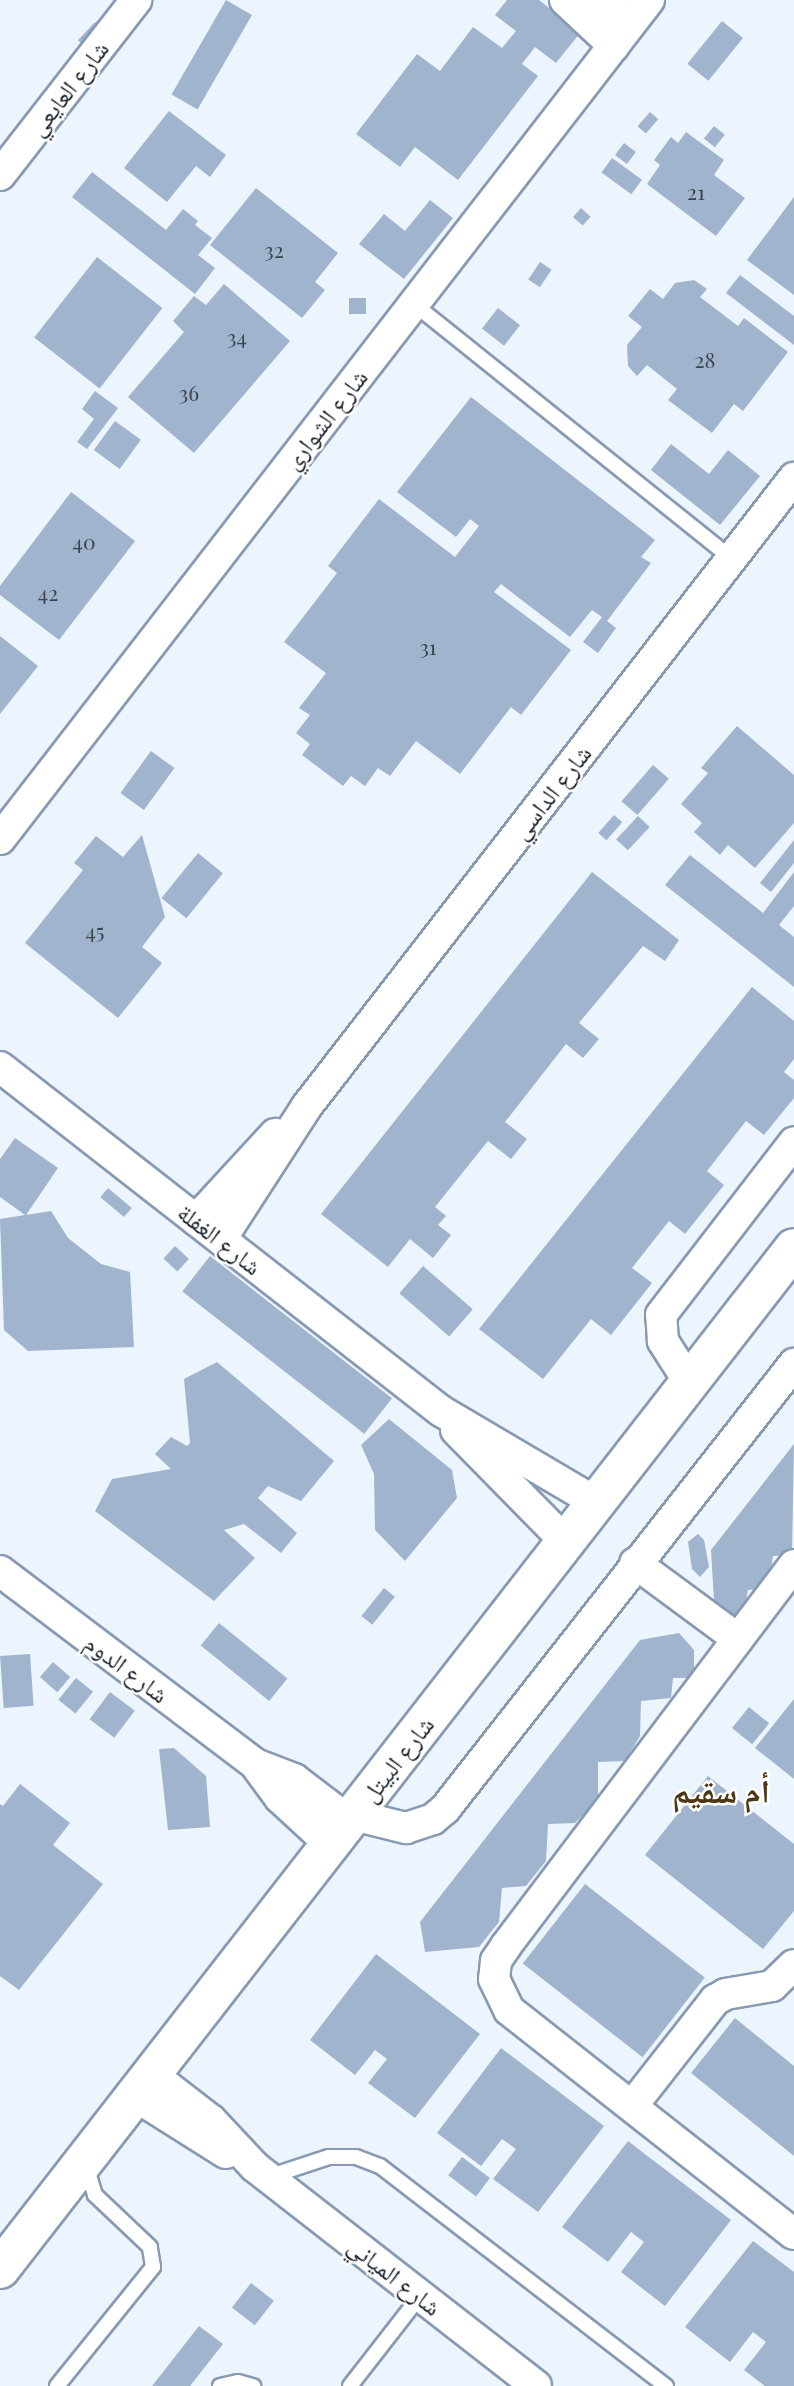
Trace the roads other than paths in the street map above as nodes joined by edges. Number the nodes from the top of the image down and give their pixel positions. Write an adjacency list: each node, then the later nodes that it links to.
1 (136, 0): 6 (street, شارع العايعي)
2 (565, 0): 5 (street)
3 (603, 0): 4 (street)
4 (641, 11): 5 (street, شارع الشواري)
5 (614, 46): 7 (street, شارع الشواري)
6 (0, 175)
7 (414, 304): 9 (lane); 10 (street, شارع الشواري)
8 (794, 478): 9 (street, شارع الداسي)
9 (731, 558): 12 (street, شارع الداسي)
10 (0, 839)
11 (0, 1067): 14 (street, شارع الغفلة)
12 (307, 1106): 14 (street, شارع الداسي); 15 (street, شارع الداسي)
13 (794, 1142): 18 (street)
14 (196, 1220): 15 (street, شارع الغفلة)
15 (221, 1239): 19 (street, شارع الغفلة)
16 (794, 1248): 18 (street, شارع البيتل)
17 (794, 1364): 22 (street)
18 (689, 1382): 20 (street, شارع البيتل)
19 (441, 1410): 20 (street, شارع الغفلة); 21 (street, شارع الغفلة)
20 (597, 1503): 21 (street, شارع البيتل)
21 (567, 1543): 26 (street, شارع البيتل)
22 (635, 1563): 25 (street); 26 (street)
23 (794, 1565): 25 (street)
24 (0, 1571): 26 (street, شارع الدوم)
25 (738, 1639): 29 (street)
26 (343, 1826): 28 (street, شارع البيتل)
27 (794, 1965): 29 (street)
28 (146, 2086): 30 (street, شارع البيتل); 31 (street, شارع المياني)
29 (632, 2106): 32 (street)
30 (86, 2159): 33 (street, شارع البيتل); 35 (lane)
31 (261, 2172): 34 (street, شارع المياني); 40 (lane)
32 (794, 2234)
33 (0, 2269)
34 (420, 2296): 38 (lane); 39 (street, شارع المياني)
35 (57, 2386)
36 (220, 2386): 37 (lane)
37 (253, 2386)
38 (350, 2386)
39 (536, 2386)
40 (666, 2386)

